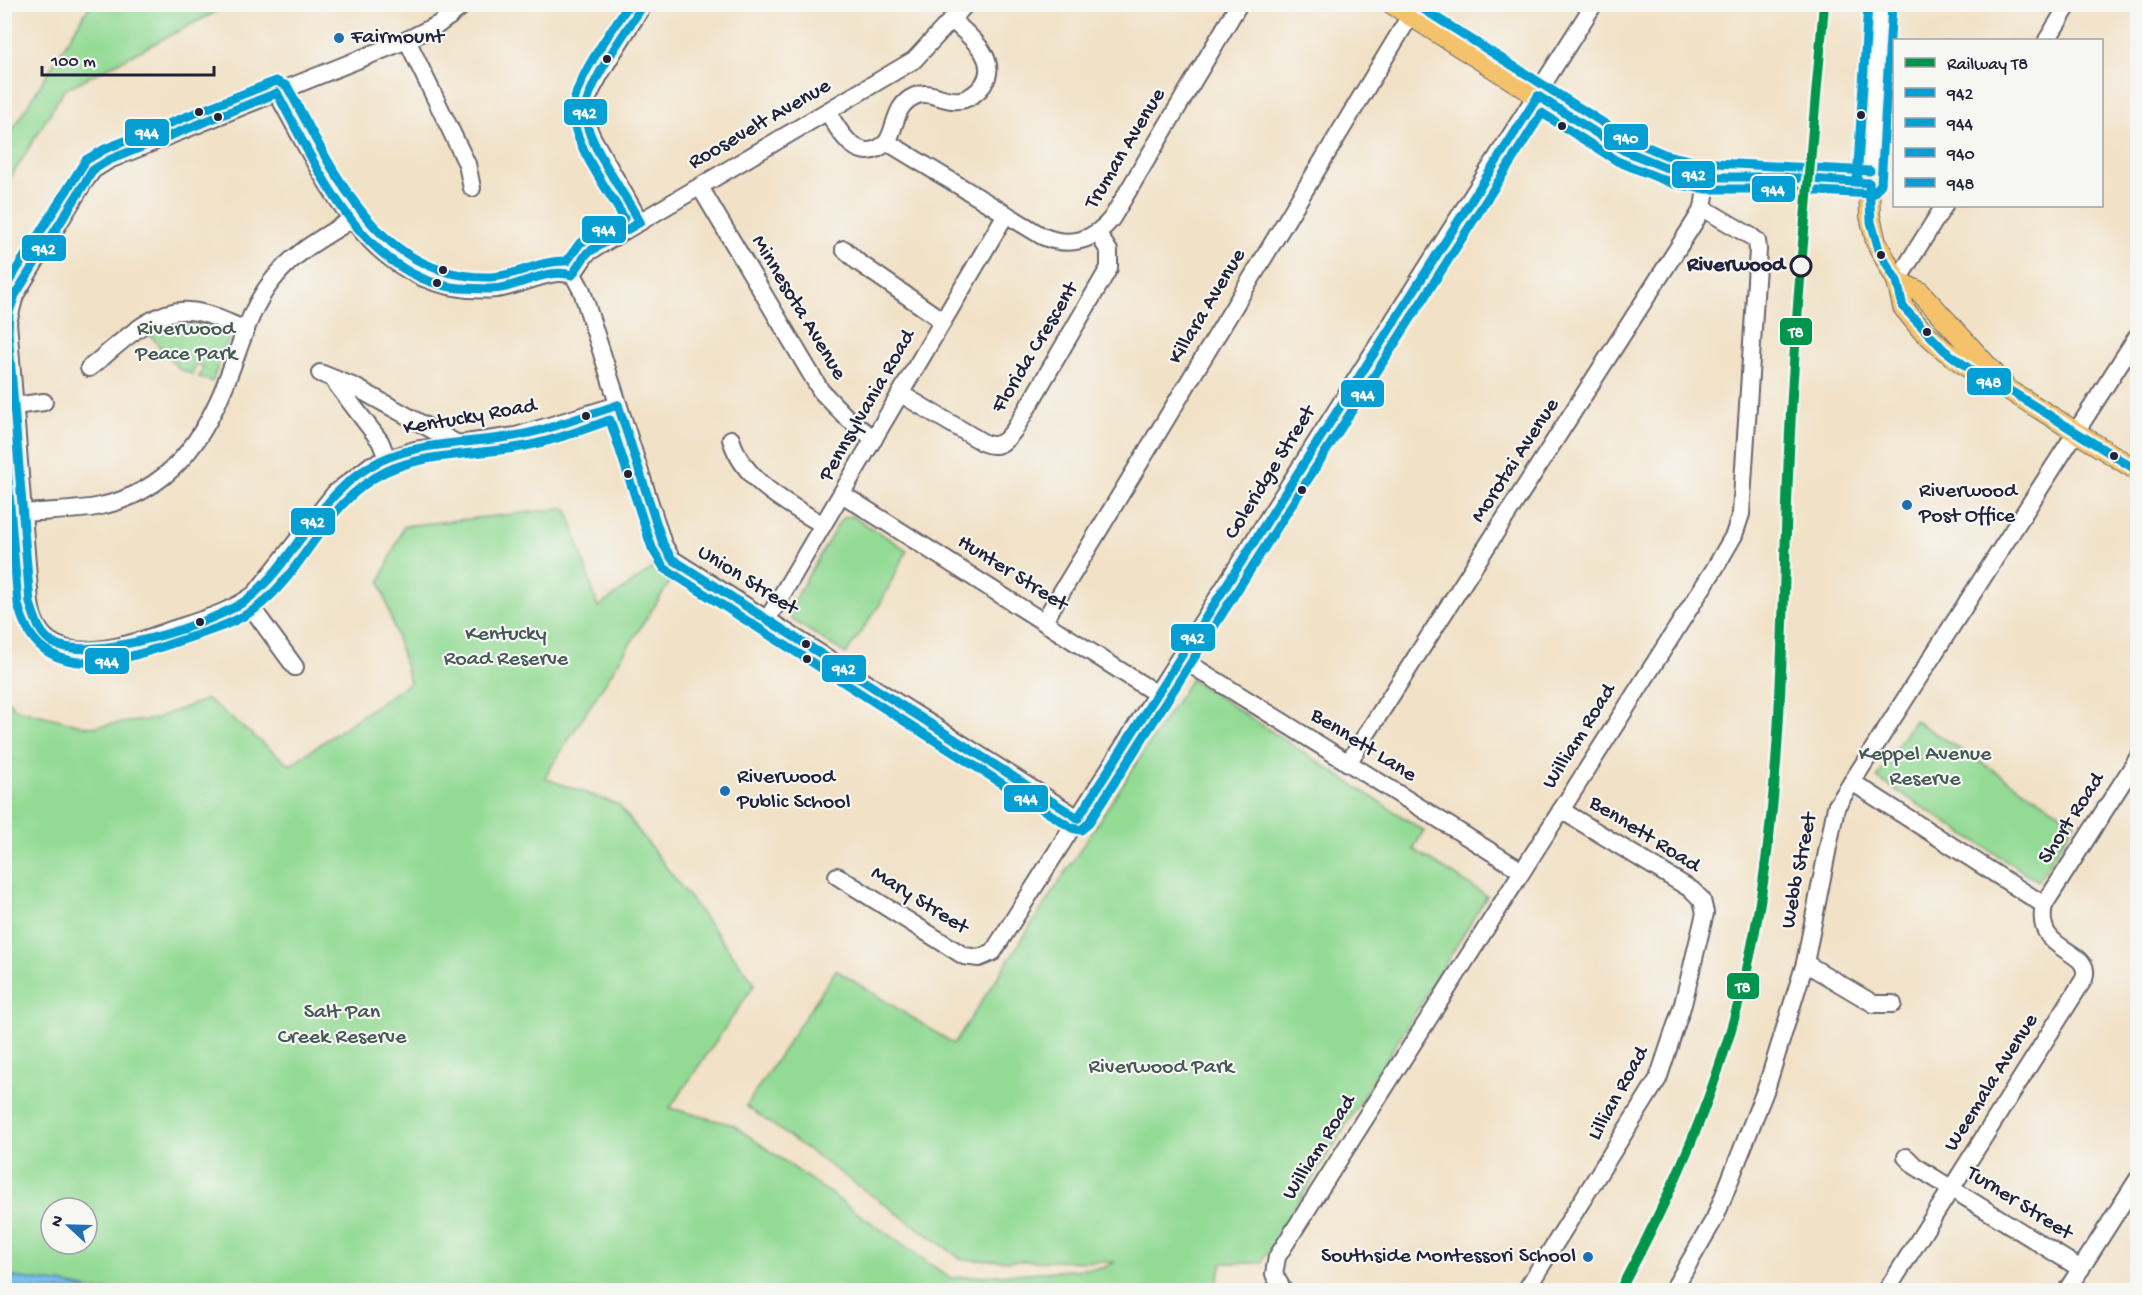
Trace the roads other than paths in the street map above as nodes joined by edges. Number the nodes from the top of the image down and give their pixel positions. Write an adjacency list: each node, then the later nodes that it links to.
1 (465, 4): 9 (street, Kentucky Road)
2 (644, 4): 22 (street)
3 (966, 4): 11 (street, Roosevelt Avenue)
4 (1239, 4): 29 (street, Truman Avenue)
5 (1392, 4): 10 (main road)
6 (1594, 4): 15 (street, Coleridge Street)
7 (1880, 4): 19 (street)
8 (2069, 4): 12 (street)
9 (445, 11): 13 (street, Kentucky Road)
10 (1410, 16): 15 (main road); 52 (street, Killara Avenue)
11 (952, 20): 16 (street, Roosevelt Avenue); 17 (street)
12 (2048, 39)
13 (407, 40): 14 (street, Kentucky Road); 21 (street)
14 (276, 93): 27 (street); 40 (street, Kentucky Road)
15 (1538, 96): 18 (main road); 53 (street, Coleridge Street)
16 (828, 112): 17 (street); 20 (street, Roosevelt Avenue)
17 (887, 142): 26 (street, Truman Avenue)
18 (1708, 177): 19 (main road); 25 (street, Morotai Avenue)
19 (1869, 183): 32 (main road)
20 (700, 187): 23 (street, Roosevelt Avenue); 43 (street, Minnesota Avenue)
21 (472, 188)
22 (625, 197): 23 (street); 28 (street)
23 (672, 203): 28 (street, Roosevelt Avenue)
24 (1943, 207): 32 (street)
25 (1703, 208): 57 (street, Morotai Avenue); 59 (street, William Road)
26 (1006, 214): 29 (street, Truman Avenue); 33 (street, Pennsylvania Road)
27 (351, 220): 31 (street); 34 (street)
28 (640, 222): 31 (street, Roosevelt Avenue)
29 (1098, 234): 37 (street, Florida Crescent)
30 (844, 249): 33 (street)
31 (572, 275): 39 (street, Union Street)
32 (1897, 281): 41 (main road)
33 (944, 321): 37 (street, Pennsylvania Road)
34 (246, 330): 36 (street); 48 (street)
35 (2138, 335): 41 (street, Webb Street)
36 (90, 368)
37 (901, 394): 43 (street, Pennsylvania Road)
38 (44, 402): 40 (street)
39 (618, 405): 44 (street, Kentucky Road); 51 (street, Union Street)
40 (14, 406): 48 (street, Kentucky Road)
41 (2076, 432): 46 (main road); 58 (street, Webb Street)
42 (731, 439): 49 (street)
43 (874, 439): 47 (street, Pennsylvania Road)
44 (456, 443): 45 (street, Kentucky Road); 45 (street)
45 (387, 458): 50 (street, Kentucky Road)
46 (2138, 471)
47 (842, 494): 49 (street, Pennsylvania Road); 52 (street, Hunter Street)
48 (23, 513): 50 (street, Kentucky Road)
49 (823, 525): 51 (street, Pennsylvania Road)
50 (246, 600): 54 (street)
51 (767, 620): 60 (street, Union Street)
52 (1044, 621): 55 (street, Hunter Street)
53 (1180, 658): 55 (street, Coleridge Street); 57 (street, Bennett Lane)
54 (295, 667)
55 (1157, 693): 60 (street, Coleridge Street)
56 (2138, 758): 64 (street, Short Road)
57 (1348, 763): 61 (street, Bennett Lane)
58 (1851, 783): 64 (street); 66 (street, Webb Street)
59 (1561, 810): 61 (street, William Road); 63 (street, Bennett Road)
60 (1078, 818): 65 (street, Coleridge Street)
61 (1522, 871): 72 (street, William Road)
62 (837, 876): 65 (street, Mary Street)
63 (1702, 900): 73 (street, Lillian Road)
64 (2044, 905): 70 (street, Weemala Avenue)
65 (979, 958)
66 (1805, 963): 67 (street); 74 (street, Webb Street)
67 (1893, 1004)
68 (1906, 1156): 70 (street, Turner Street)
69 (2138, 1179): 71 (street)
70 (1952, 1189): 71 (street, Turner Street); 75 (street, Weemala Avenue)
71 (2080, 1269): 76 (street)
72 (1283, 1290)
73 (1526, 1290)
74 (1673, 1290)
75 (1887, 1290)
76 (2067, 1290)

